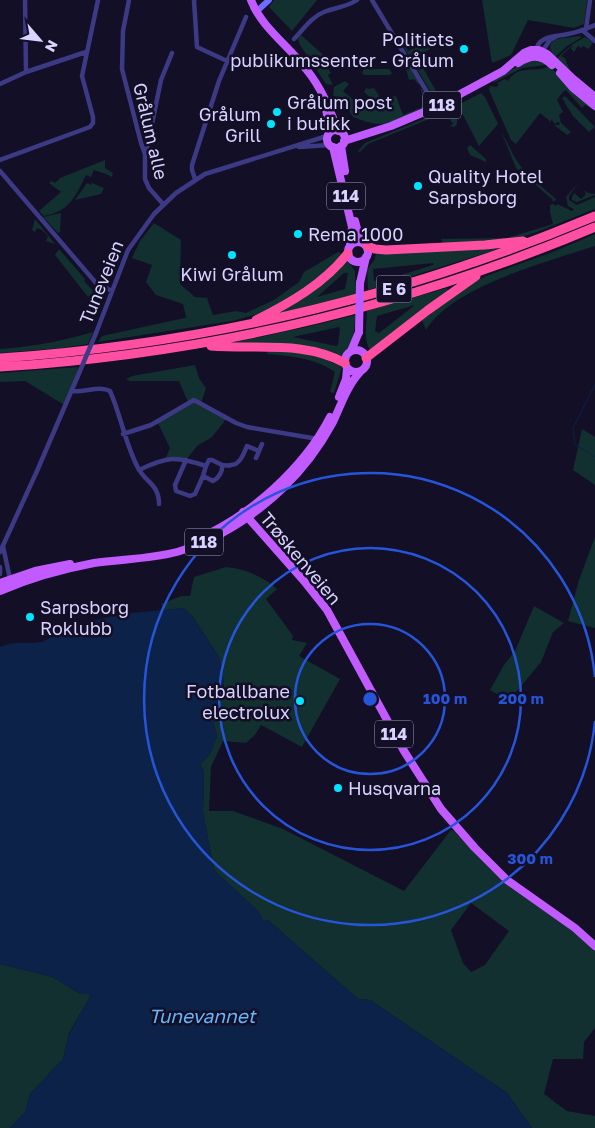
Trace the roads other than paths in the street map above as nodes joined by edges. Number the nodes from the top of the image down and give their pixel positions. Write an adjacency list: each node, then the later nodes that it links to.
1 (25, 0): 20 (street)
2 (98, 0): 16 (street)
3 (129, 0): 29 (street, Grålum alle)
4 (194, 0): 19 (street)
5 (251, 0): 10 (main road, 114)
6 (269, 0): 10 (main road)
7 (357, 0): 14 (street)
8 (372, 0): 24 (street)
9 (590, 0): 13 (street)
10 (256, 12): 26 (main road, 114)
11 (246, 17): 19 (street)
12 (595, 25): 13 (street)
13 (584, 30): 15 (street); 17 (street)
14 (294, 39)
15 (595, 41)
16 (86, 52): 20 (street); 30 (street)
17 (539, 52): 22 (main road); 23 (main road); 24 (main road, 118)
18 (172, 53): 29 (street)
19 (227, 61): 32 (street)
20 (26, 72): 21 (street)
21 (0, 84)
22 (595, 97)
23 (595, 106)
24 (436, 107): 25 (main road, 118)
25 (377, 130): 26 (main road, 118); 27 (main road, 118)
26 (334, 133): 27 (main road, 114); 27 (main road, 114); 28 (street)
27 (337, 145): 28 (street); 37 (main road, 114); 38 (main road, 114)
28 (298, 147): 32 (street, Tuneveien)
29 (145, 154): 33 (street, Grålum alle)
30 (0, 160)
31 (0, 172): 43 (street)
32 (195, 179): 33 (street, Tuneveien)
33 (163, 204): 43 (street, Tuneveien)
34 (595, 216): 36 (highway, E 6)
35 (595, 227): 41 (highway, E 6)
36 (540, 239): 37 (highway, E 6); 44 (highway, E 6)
37 (365, 244): 38 (main road); 39 (main road, 114)
38 (349, 249): 40 (main road, 114); 44 (highway, E 6)
39 (366, 257): 40 (main road); 42 (main road, 114)
40 (354, 261): 42 (main road, 114)
41 (490, 267): 46 (highway, E 6); 48 (highway, E 6)
42 (359, 274): 45 (main road, 114, bridge)
43 (112, 291): 53 (street, Tuneveien, bridge)
44 (243, 326): 49 (highway, E 6)
45 (359, 332): 47 (main road, 114); 48 (main road, 114)
46 (198, 344): 50 (highway, E 6); 51 (highway, E 6)
47 (351, 352): 48 (main road); 50 (main road, 114)
48 (364, 355): 52 (main road, 114)
49 (0, 358)
50 (346, 366): 52 (main road); 56 (main road, 114)
51 (0, 367)
52 (360, 372): 55 (main road, 114)
53 (72, 391): 54 (street); 67 (street, Tuneveien)
54 (123, 434): 56 (street); 63 (street)
55 (324, 437): 56 (street); 66 (main road, 114)
56 (316, 440): 66 (main road, 114)
57 (262, 444): 58 (street)
58 (259, 452): 59 (street); 61 (street)
59 (256, 458)
60 (186, 460): 62 (street); 63 (street); 64 (street)
61 (222, 465): 62 (street); 64 (street)
62 (206, 466): 64 (street)
63 (139, 470): 65 (street)
64 (203, 476)
65 (159, 504)
66 (245, 514): 69 (main road, 118); 74 (main road, Trøskenveien / 114)
67 (3, 546): 68 (street, Tuneveien); 72 (street)
68 (0, 552)
69 (94, 563): 72 (main road, 118); 73 (main road, 118)
70 (0, 567): 71 (street)
71 (0, 574)
72 (10, 579): 73 (main road, 118)
73 (2, 587)
74 (595, 946)

